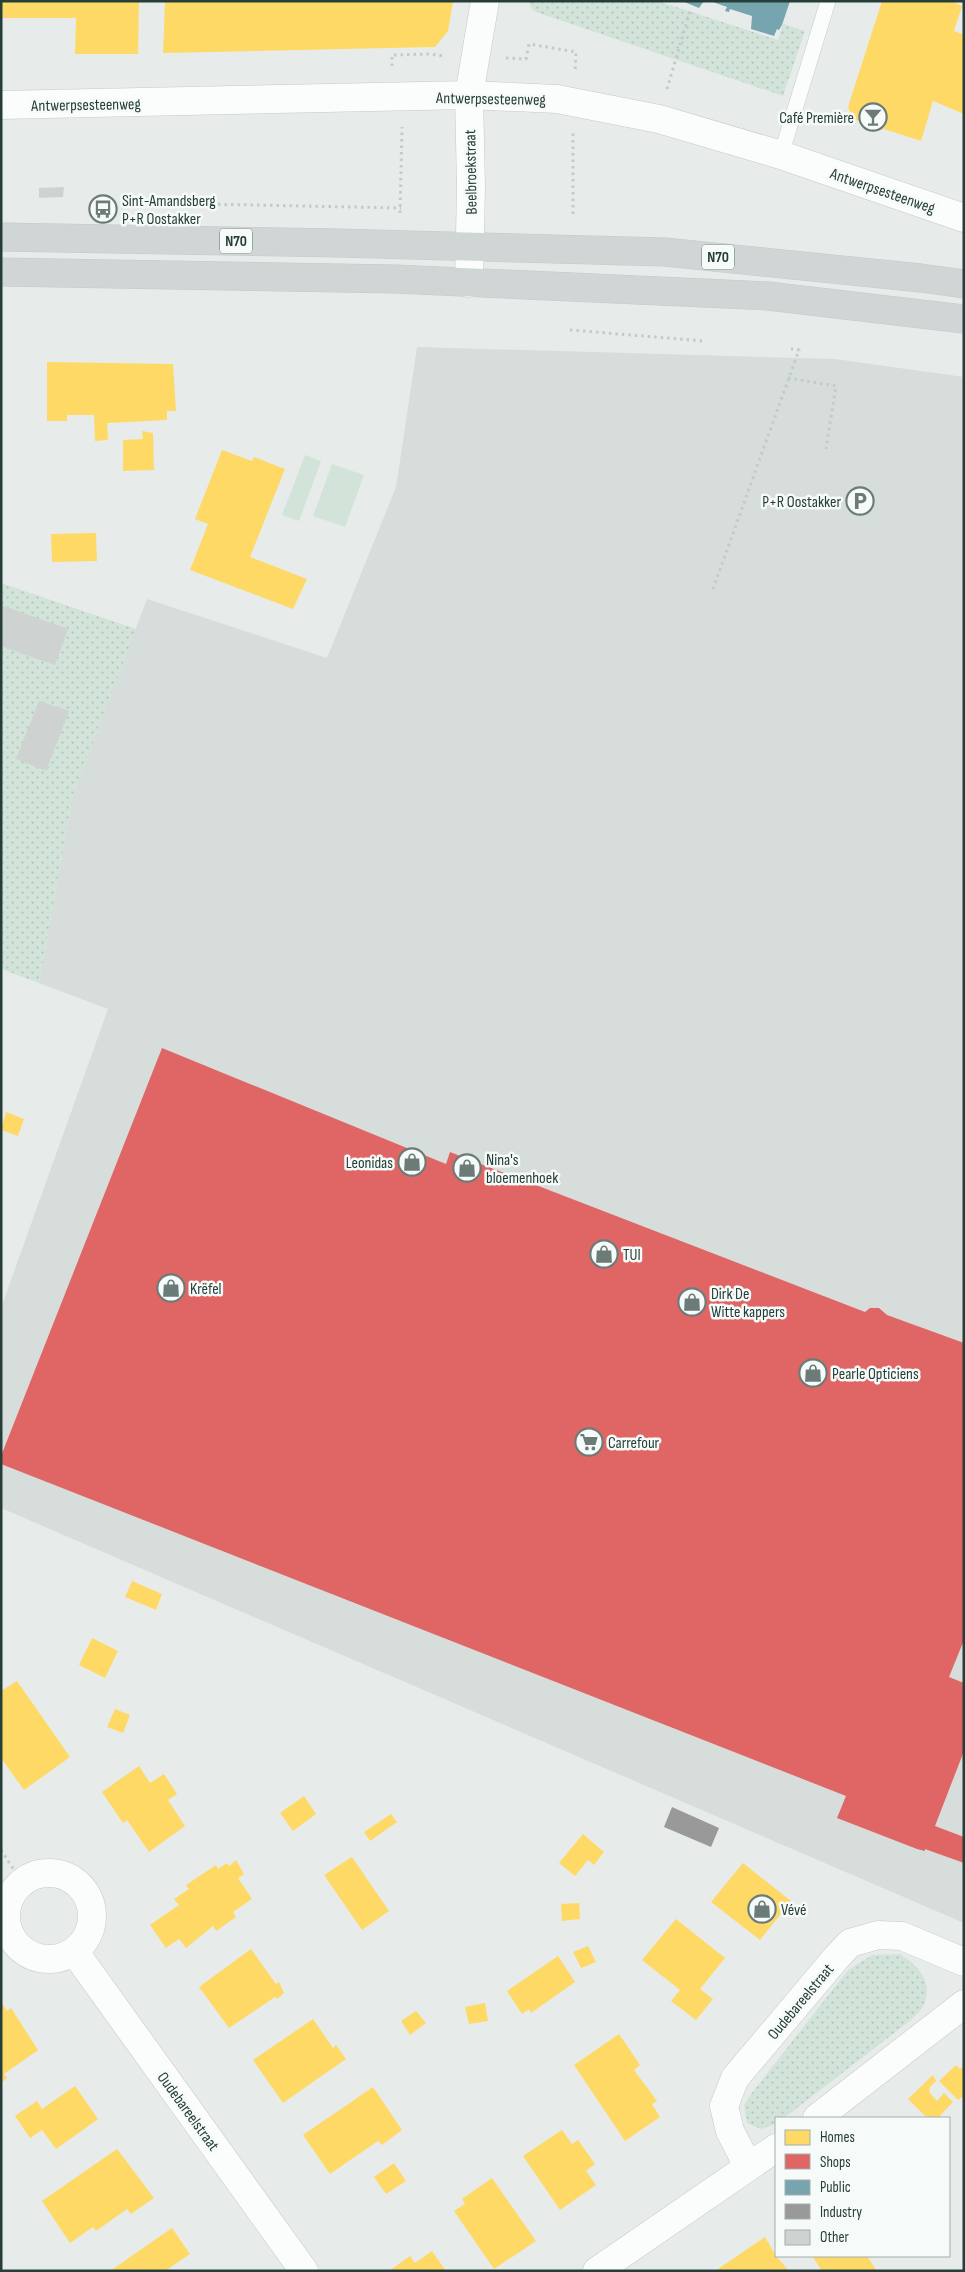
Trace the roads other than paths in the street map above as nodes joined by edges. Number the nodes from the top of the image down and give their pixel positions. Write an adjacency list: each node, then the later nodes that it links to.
1 (485, 1): 3 (street, Beelbroekstraat)
2 (828, 1): 5 (lane)
3 (469, 95): 4 (street, Antwerpsesteenweg); 5 (street, Antwerpsesteenweg); 8 (street, Beelbroekstraat)
4 (1, 105)
5 (781, 155): 6 (street, Antwerpsesteenweg)
6 (964, 218)
7 (1, 236): 8 (main road, N70)
8 (470, 246): 10 (street, Beelbroekstraat); 11 (main road, N70)
9 (1, 272): 10 (main road, N70)
10 (469, 283): 12 (main road, N70)
11 (964, 284)
12 (964, 319)
13 (74, 1951): 13 (street); 19 (street, Oudebareelstraat)
14 (964, 1962): 18 (street, Oudebareelstraat)
15 (964, 2004): 16 (street)
16 (818, 2117)
17 (775, 2149): 18 (street)
18 (748, 2166): 20 (street)
19 (304, 2271)
20 (597, 2271)

